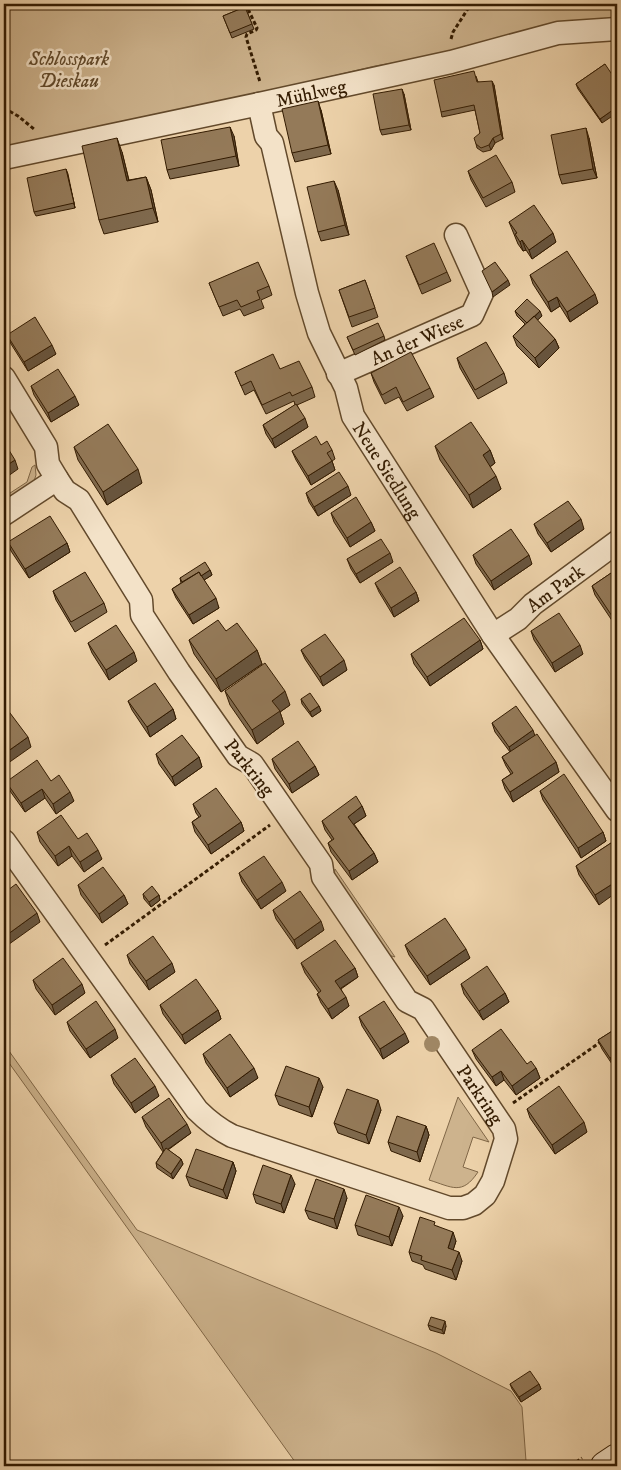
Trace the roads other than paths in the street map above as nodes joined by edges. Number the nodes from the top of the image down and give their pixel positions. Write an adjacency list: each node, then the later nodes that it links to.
1 (617, 29): 2 (street, Mühlweg)
2 (259, 104): 3 (street, Mühlweg); 5 (street, Neue Siedlung)
3 (4, 158)
4 (456, 235): 5 (street, An der Wiese)
5 (338, 374): 10 (street, Neue Siedlung)
6 (4, 378): 7 (street, Parkring)
7 (57, 480): 8 (street); 12 (street, Parkring)
8 (4, 514)
9 (617, 542): 10 (street, Am Park)
10 (493, 636): 11 (street, Neue Siedlung)
11 (614, 798)
12 (7, 831)
13 (617, 1458): 14 (main road)
14 (605, 1466)

